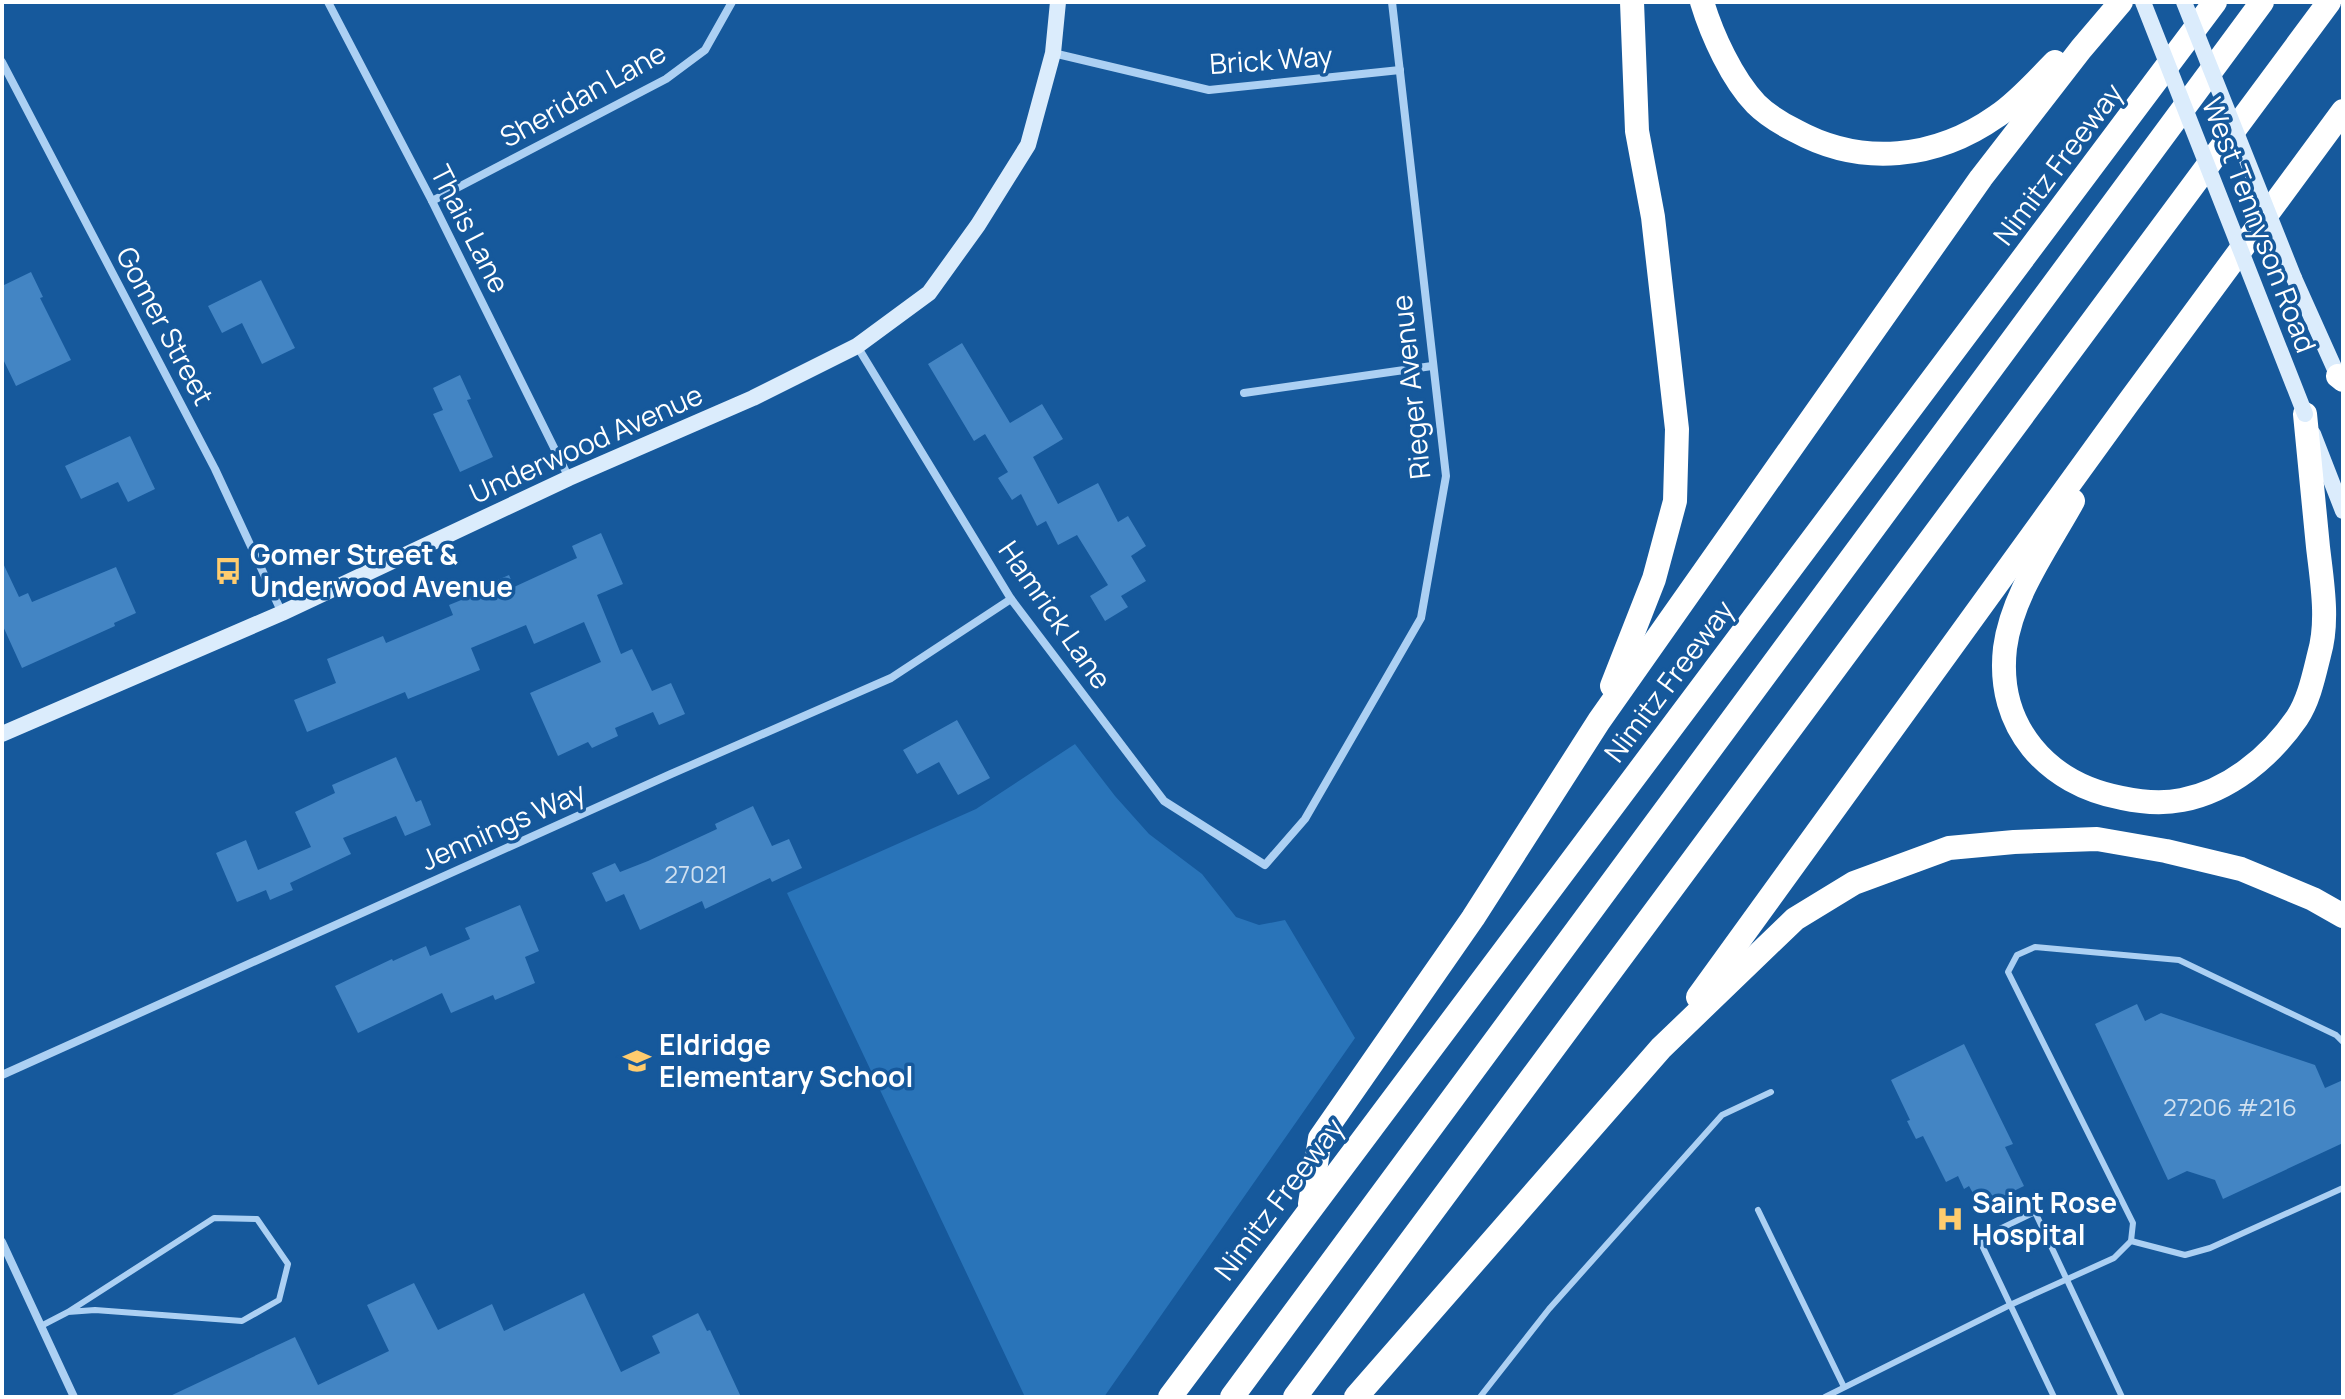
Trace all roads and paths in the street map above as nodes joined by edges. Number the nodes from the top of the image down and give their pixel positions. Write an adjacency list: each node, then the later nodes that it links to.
1 (328, 2): 19 (street, Thais Lane)
2 (732, 2): 19 (street, Sheridan Lane)
3 (1058, 2): 13 (street, Underwood Avenue)
4 (1392, 2): 15 (street, Rieger Avenue)
5 (1632, 2): 30 (highway)
6 (1702, 2): 7 (highway)
7 (2119, 2): 30 (highway)
8 (2143, 2): 25 (street, West Tennyson Road, bridge)
9 (2184, 2): 22 (street, West Tennyson Road, bridge)
10 (2215, 2): 39 (highway, Nimitz Freeway)
11 (2262, 2): 50 (highway)
12 (2329, 2): 51 (highway)
13 (1053, 53): 15 (street, Brick Way); 20 (street, Underwood Avenue)
14 (2, 62): 29 (street, Gomer Street)
15 (1400, 70): 21 (street, Rieger Avenue)
16 (2343, 111): 18 (highway)
17 (2343, 132): 18 (highway)
18 (2315, 151): 24 (highway)
19 (432, 201): 26 (street, Thais Lane)
20 (857, 346): 26 (street, Underwood Avenue); 28 (street, Hamrick Lane)
21 (1432, 366): 23 (street); 32 (street, Rieger Avenue)
22 (2341, 382)
23 (1244, 393)
24 (2128, 403): 25 (highway); 35 (highway)
25 (2305, 414): 27 (street, West Tennyson Road)
26 (569, 478): 29 (street, Underwood Avenue)
27 (2343, 511)
28 (1011, 599): 32 (street, Hamrick Lane); 36 (street, Jennings Way)
29 (282, 613): 31 (street, Underwood Avenue)
30 (1599, 721): 39 (highway)
31 (2, 734)
32 (1265, 865)
33 (2343, 916): 35 (highway)
34 (2343, 1042): 41 (lane)
35 (1661, 1048): 52 (highway)
36 (2, 1075)
37 (1771, 1092): 53 (lane)
38 (2343, 1188): 41 (lane)
39 (1309, 1208): 49 (highway, Nimitz Freeway)
40 (1758, 1210): 47 (lane)
41 (2131, 1241): 43 (lane)
42 (2, 1242): 46 (street)
43 (2066, 1280): 44 (lane); 44 (lane); 56 (lane)
44 (2010, 1305): 47 (lane); 55 (lane)
45 (68, 1312): 45 (lane); 46 (lane)
46 (41, 1326): 48 (street)
47 (1844, 1387): 54 (lane)
48 (74, 1397)
49 (1170, 1397)
50 (1232, 1397)
51 (1295, 1397)
52 (1356, 1397)
53 (1480, 1397)
54 (1825, 1397)
55 (2054, 1397)
56 (2122, 1397)

